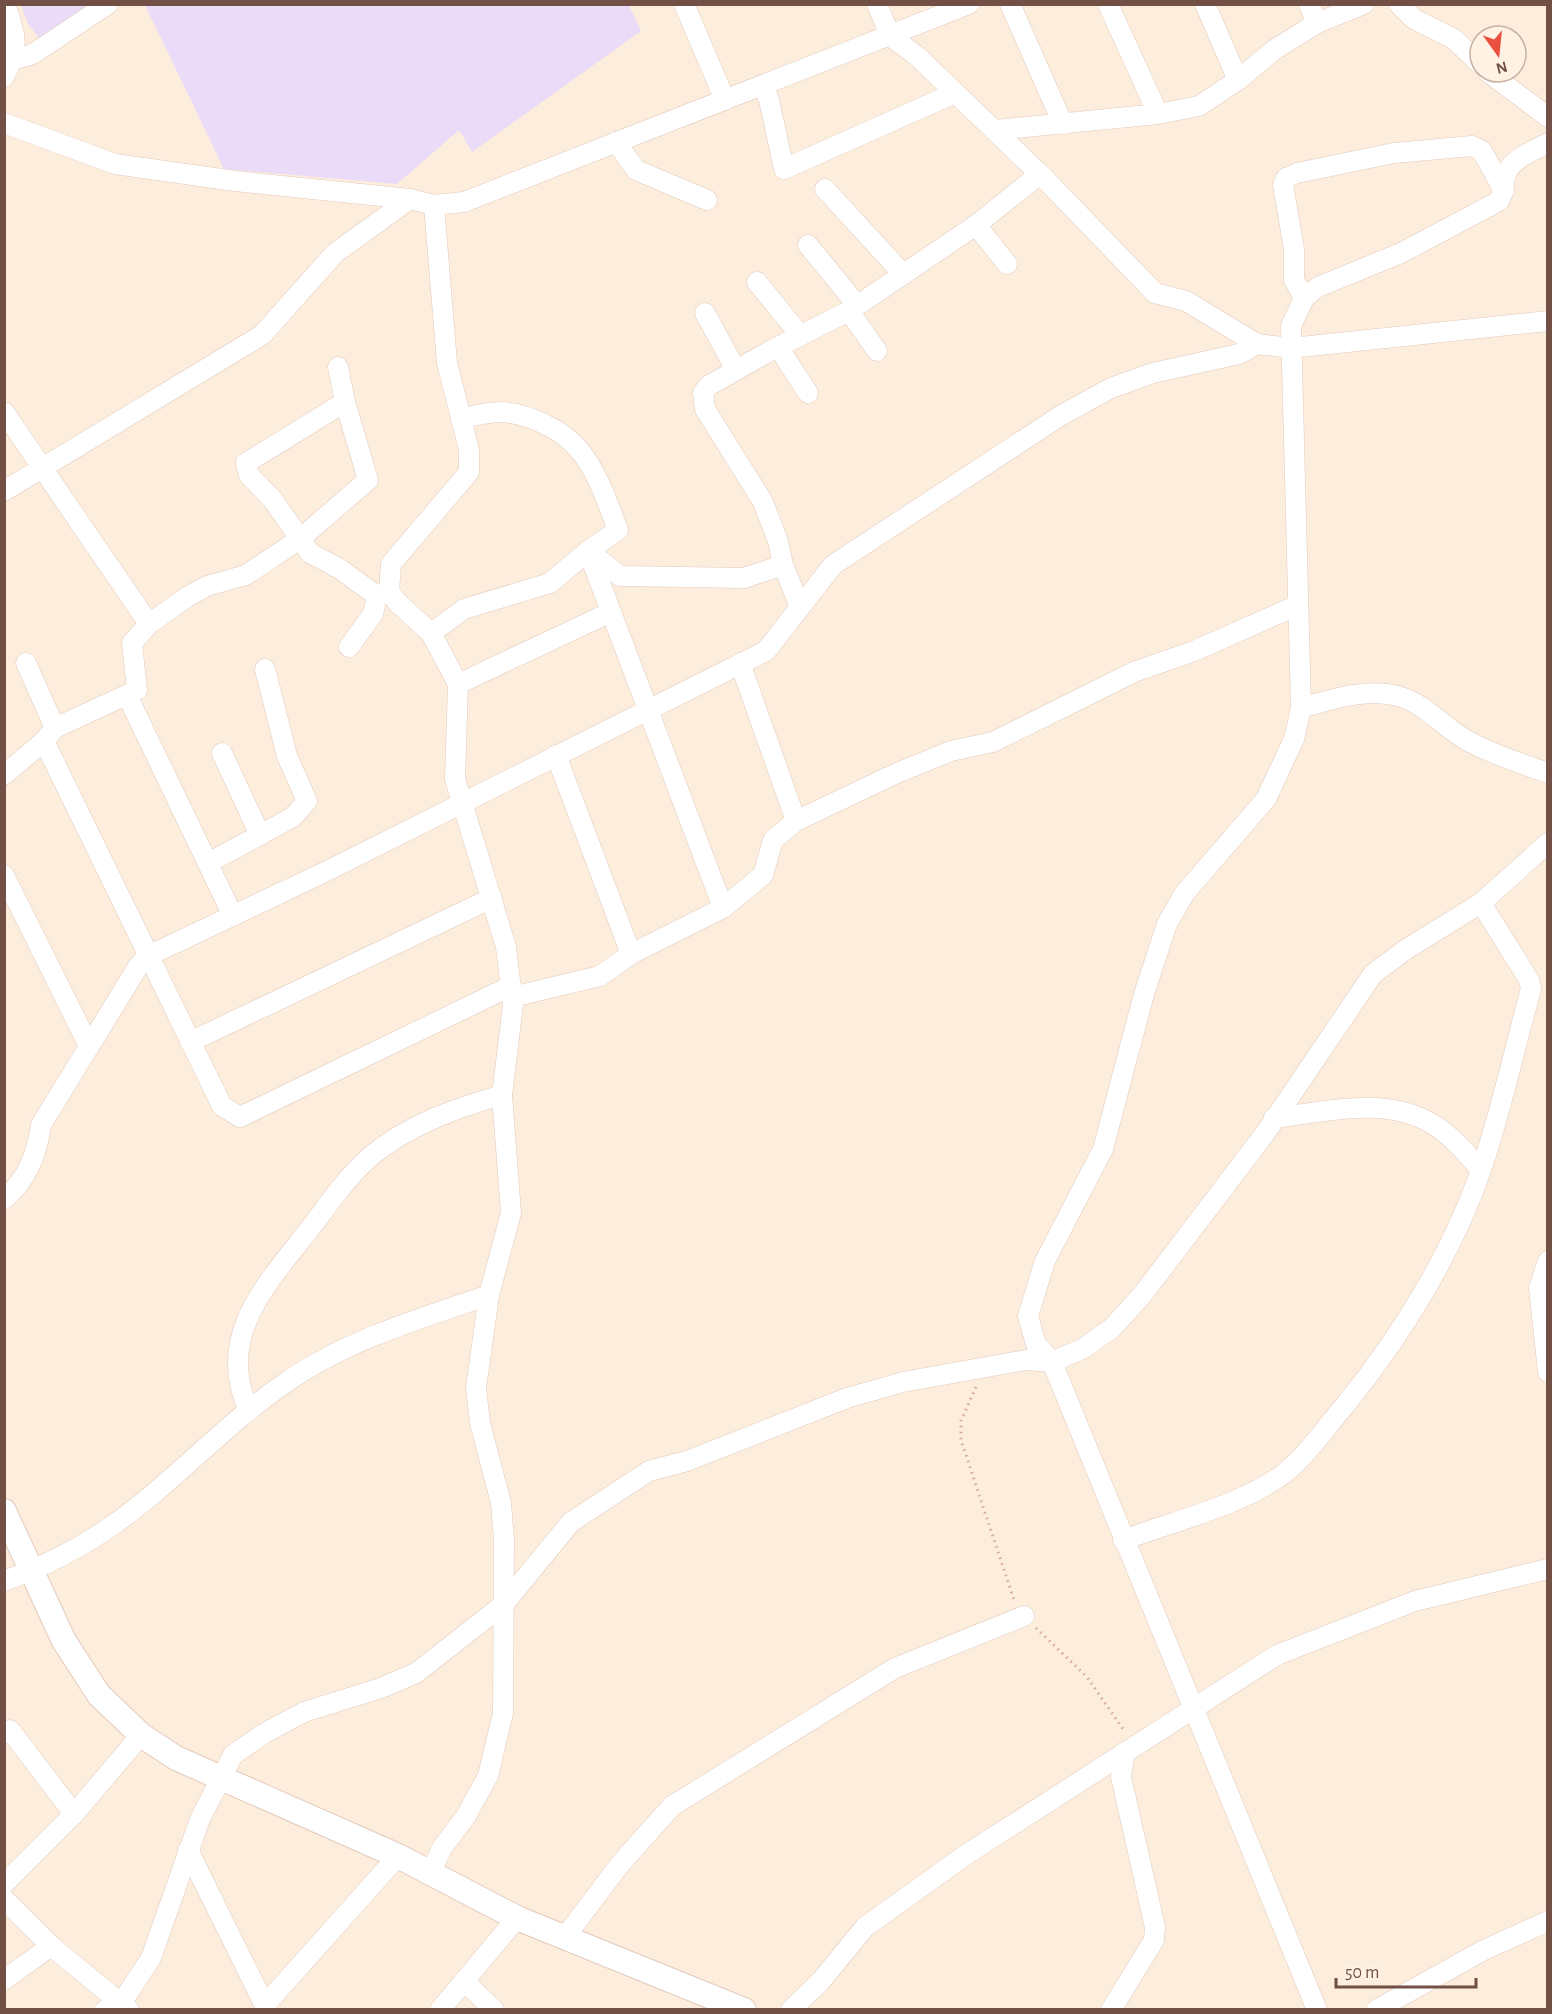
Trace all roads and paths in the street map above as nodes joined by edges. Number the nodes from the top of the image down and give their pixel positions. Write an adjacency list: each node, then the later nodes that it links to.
1 (5, 4): 15 (street)
2 (108, 4): 15 (street)
3 (684, 4): 20 (street)
4 (878, 4): 13 (street)
5 (1010, 4): 24 (street)
6 (1108, 4): 21 (street)
7 (1205, 4): 16 (street)
8 (1309, 4): 12 (street)
9 (1364, 4): 12 (street)
10 (1399, 4): 14 (street)
11 (961, 6): 13 (street)
12 (1317, 23): 16 (street)
13 (890, 36): 18 (street); 19 (street)
14 (1468, 52)
15 (9, 69)
16 (1238, 80): 21 (street)
17 (1504, 84): 22 (street)
18 (763, 85): 19 (street); 20 (street)
19 (956, 93): 25 (street)
20 (725, 100): 26 (street)
21 (1158, 114): 24 (street)
22 (1548, 117)
23 (4, 123): 31 (street)
24 (1063, 124): 25 (street)
25 (995, 130): 28 (street)
26 (616, 142): 32 (street); 33 (street)
27 (1548, 143): 30 (street)
28 (1040, 174): 34 (street); 44 (street)
29 (825, 189): 37 (street)
30 (1504, 191): 39 (street); 39 (street)
31 (410, 199): 33 (street); 54 (street)
32 (707, 200)
33 (434, 205): 53 (street)
34 (976, 225): 36 (street); 37 (street)
35 (808, 245): 40 (street)
36 (1007, 264)
37 (903, 274): 40 (street)
38 (757, 282): 43 (street)
39 (1304, 298): 46 (street)
40 (853, 308): 43 (street); 47 (street)
41 (705, 313): 49 (street)
42 (1548, 321): 46 (street)
43 (800, 335): 45 (street)
44 (1257, 344): 46 (street); 61 (street)
45 (778, 346): 49 (street); 50 (street)
46 (1291, 348): 60 (street)
47 (877, 351)
48 (338, 367): 51 (street)
49 (736, 370): 58 (street)
50 (808, 393)
51 (345, 402): 56 (street); 56 (street)
52 (4, 412): 54 (street)
53 (461, 419): 57 (street); 59 (street)
54 (41, 469): 55 (street); 63 (street)
55 (4, 491)
56 (300, 539): 59 (street); 63 (street)
57 (588, 551): 58 (street); 62 (street); 64 (street)
58 (783, 565): 61 (street)
59 (383, 594): 64 (street); 65 (street)
60 (1298, 605): 71 (street); 79 (street)
61 (801, 607): 67 (street)
62 (611, 612): 69 (street); 72 (street)
63 (149, 624): 70 (street)
64 (431, 633): 69 (street)
65 (349, 647)
66 (26, 663): 73 (street)
67 (740, 663): 72 (street); 79 (street)
68 (265, 669): 80 (street)
69 (458, 684): 78 (street)
70 (127, 695): 73 (street); 82 (street)
71 (1301, 708): 76 (street); 99 (street)
72 (648, 709): 75 (street); 86 (street)
73 (50, 734): 77 (street); 89 (street)
74 (222, 753): 80 (street)
75 (556, 755): 78 (street); 88 (street)
76 (1548, 773)
77 (4, 776)
78 (463, 802): 84 (street); 87 (street)
79 (796, 821): 86 (street)
80 (260, 835): 82 (street)
81 (1548, 843): 85 (street)
82 (208, 863): 87 (street)
83 (4, 875): 92 (street)
84 (492, 898): 90 (street); 91 (street)
85 (1481, 903): 94 (street); 95 (street)
86 (723, 908): 88 (street)
87 (233, 916): 89 (street)
88 (632, 954): 90 (street)
89 (148, 956): 91 (street); 92 (street)
90 (511, 992): 91 (street); 93 (street)
91 (190, 1042)
92 (89, 1046): 96 (street)
93 (502, 1095): 98 (street); 102 (street)
94 (1274, 1118): 95 (street); 99 (street)
95 (1481, 1170): 104 (street)
96 (4, 1198)
97 (1548, 1261): 101 (street)
98 (489, 1294): 102 (street); 108 (street)
99 (1052, 1362): 100 (street); 104 (street)
100 (996, 1366): 108 (street); 109 (path)
101 (1548, 1372)
102 (249, 1411): 106 (street)
103 (4, 1511): 106 (street)
104 (1123, 1540): 110 (street)
105 (1548, 1569): 110 (street)
106 (30, 1572): 107 (street); 112 (street)
107 (4, 1581)
108 (504, 1604): 114 (street); 118 (street)
109 (1024, 1616): 113 (path); 123 (street)
110 (1192, 1710): 113 (street); 134 (street)
111 (4, 1734): 115 (street)
112 (141, 1735): 114 (street); 115 (street)
113 (1130, 1749): 132 (street); 133 (street)
114 (220, 1779): 116 (street); 117 (street)
115 (74, 1814): 119 (street)
116 (188, 1850): 127 (street); 128 (street)
117 (398, 1856): 118 (street); 128 (street)
118 (431, 1872): 121 (street)
119 (4, 1884)
120 (4, 1899): 124 (street)
121 (517, 1918): 123 (street); 126 (street)
122 (1548, 1921): 135 (street)
123 (565, 1937): 131 (street)
124 (51, 1946): 125 (street); 127 (street)
125 (4, 1980)
126 (465, 1982): 129 (street); 130 (street)
127 (119, 2007)
128 (266, 2007)
129 (440, 2010)
130 (494, 2010)
131 (744, 2010)
132 (791, 2010)
133 (1112, 2010)
134 (1317, 2010)
135 (1376, 2010)

